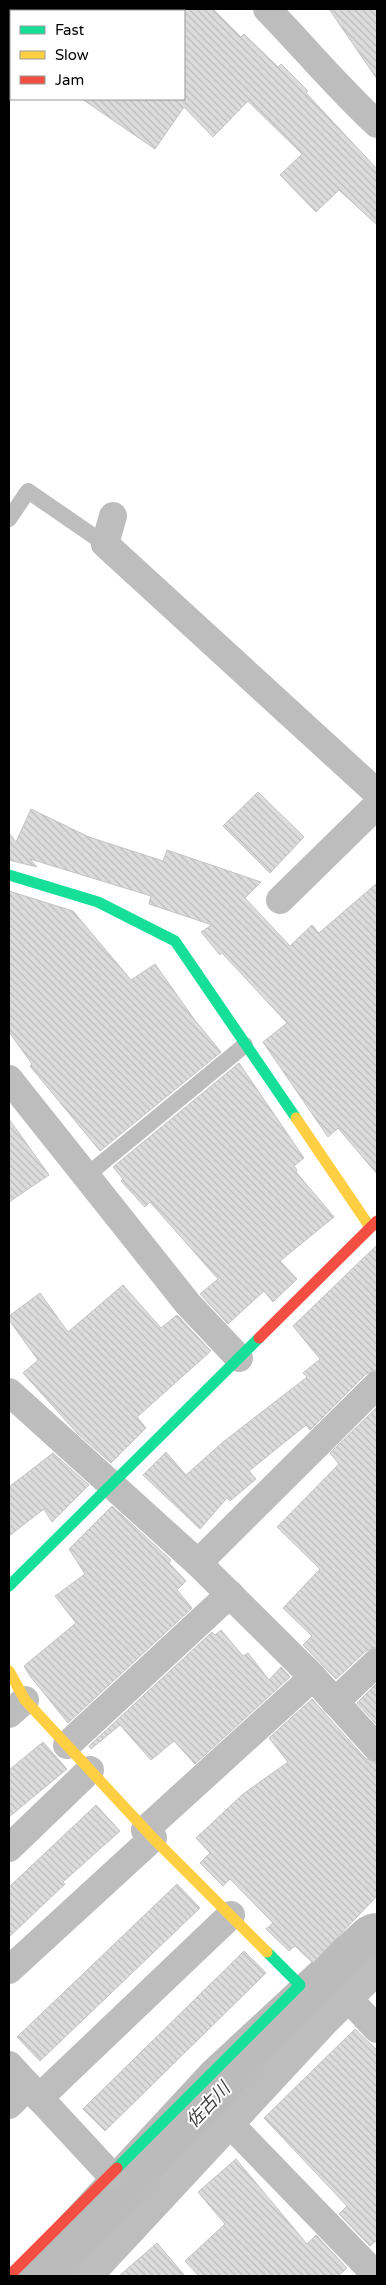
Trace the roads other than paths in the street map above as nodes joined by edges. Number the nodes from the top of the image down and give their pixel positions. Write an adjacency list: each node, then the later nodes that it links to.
1 (267, 9): 2 (street)
2 (377, 124)
3 (114, 516): 5 (street)
4 (9, 519): 5 (lane)
5 (105, 544): 6 (street)
6 (377, 793)
7 (377, 805): 9 (street)
8 (9, 875): 10 (street)
9 (280, 900)
10 (245, 1044): 12 (lane); 13 (street)
11 (9, 1079): 12 (street)
12 (86, 1176): 14 (street)
13 (374, 1224): 14 (street)
14 (239, 1358): 17 (street)
15 (377, 1385): 18 (street)
16 (9, 1392): 17 (street)
17 (112, 1486): 18 (street); 19 (street)
18 (198, 1563): 20 (street)
19 (9, 1586)
20 (230, 1594): 23 (street); 26 (street)
21 (377, 1662): 24 (street)
22 (9, 1671): 25 (street)
23 (313, 1677): 24 (street); 29 (street)
24 (335, 1702): 27 (street)
25 (17, 1707): 26 (street)
26 (67, 1745): 28 (street)
27 (377, 1748)
28 (90, 1770): 29 (street); 30 (street)
29 (149, 1834): 31 (street); 32 (street)
30 (9, 1848)
31 (231, 1915): 37 (street); 40 (street)
32 (9, 1970)
33 (377, 1971): 34 (street)
34 (348, 1998): 35 (street); 39 (street)
35 (377, 2029)
36 (9, 2065): 37 (street)
37 (34, 2092): 38 (street); 40 (street)
38 (9, 2105)
39 (230, 2124): 41 (street); 43 (street)
40 (110, 2174): 42 (street)
41 (97, 2274)
42 (9, 2276)
43 (377, 2276)

